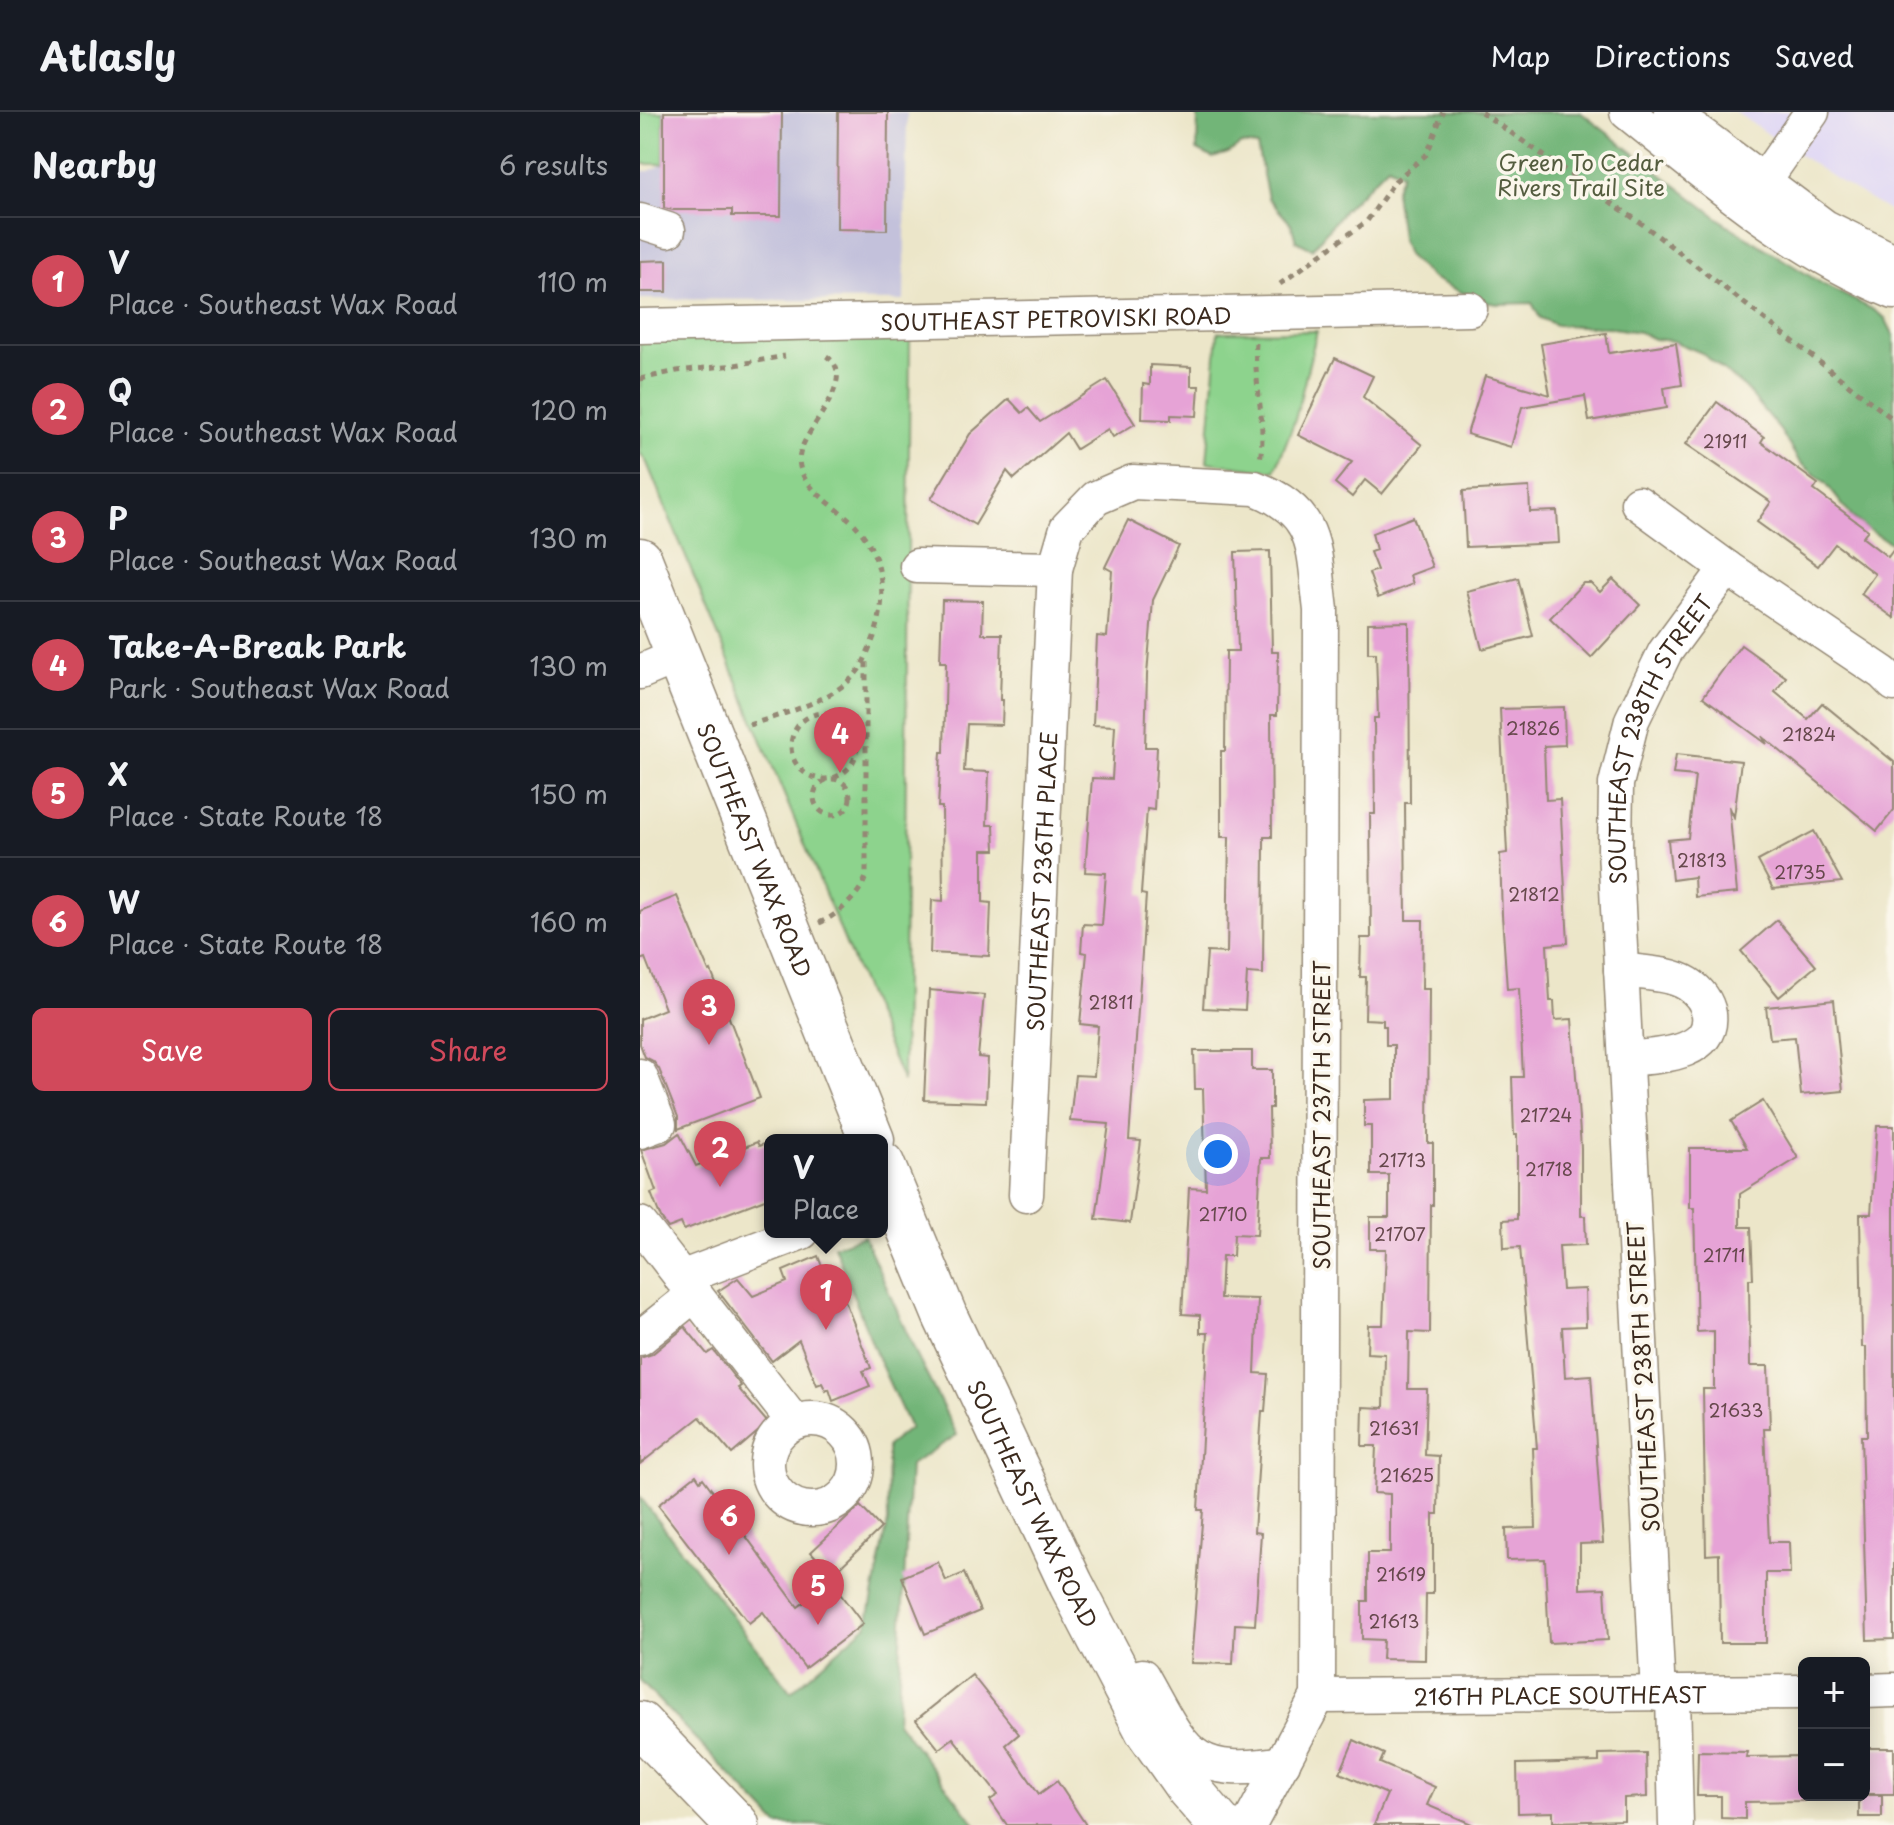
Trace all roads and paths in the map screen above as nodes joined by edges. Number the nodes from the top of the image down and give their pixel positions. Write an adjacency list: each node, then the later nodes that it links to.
1 (1481, 112): 13 (path)
2 (1671, 112): 5 (street)
3 (1812, 112): 5 (street)
4 (1628, 113): 5 (street); 7 (street)
5 (1763, 182): 6 (street)
6 (1894, 261)
7 (1894, 292)
8 (1470, 309): 9 (street, SOUTHEAST PETROVISKI ROAD)
9 (640, 326)
10 (811, 352): 20 (path)
11 (790, 354): 12 (path)
12 (640, 379)
13 (1894, 420)
14 (1255, 488): 19 (street, SOUTHEAST 236TH PLACE); 45 (street, SOUTHEAST 237TH STREET)
15 (1638, 503): 18 (street)
16 (640, 560): 21 (main road, SOUTHEAST WAX ROAD)
17 (917, 566): 19 (street)
18 (1727, 568): 22 (street); 28 (street, SOUTHEAST 238TH STREET)
19 (1055, 569): 34 (street, SOUTHEAST 236TH PLACE)
20 (866, 654): 23 (path); 27 (path)
21 (659, 664): 27 (main road, SOUTHEAST WAX ROAD)
22 (1894, 684)
23 (804, 706): 24 (path); 25 (path)
24 (809, 716): 26 (path); 26 (path)
25 (749, 725)
26 (828, 780): 26 (path)
27 (787, 928): 32 (main road, SOUTHEAST WAX ROAD)
28 (1621, 970): 29 (street, SOUTHEAST 238TH STREET); 29 (street)
29 (1626, 1059): 44 (street, SOUTHEAST 238TH STREET)
30 (640, 1076): 31 (street)
31 (640, 1131)
32 (870, 1134)
33 (888, 1192): 40 (main road, SOUTHEAST WAX ROAD)
34 (1026, 1195)
35 (640, 1224): 37 (street)
36 (789, 1238): 37 (street)
37 (688, 1286): 38 (street); 39 (street)
38 (640, 1338)
39 (794, 1422)
40 (1084, 1609): 47 (street); 49 (main road, SOUTHEAST WAX ROAD)
41 (1894, 1690): 42 (street)
42 (1870, 1691)
43 (1798, 1692): 44 (street, 216TH PLACE SOUTHEAST)
44 (1665, 1694): 45 (street, 216TH PLACE SOUTHEAST); 51 (street, SOUTHEAST 238TH STREET)
45 (1318, 1696): 47 (street, SOUTHEAST 237TH STREET)
46 (640, 1724): 48 (main road)
47 (1283, 1763): 50 (street, SOUTHEAST 237TH STREET)
48 (737, 1825)
49 (1220, 1825)
50 (1249, 1825)
51 (1676, 1825)

